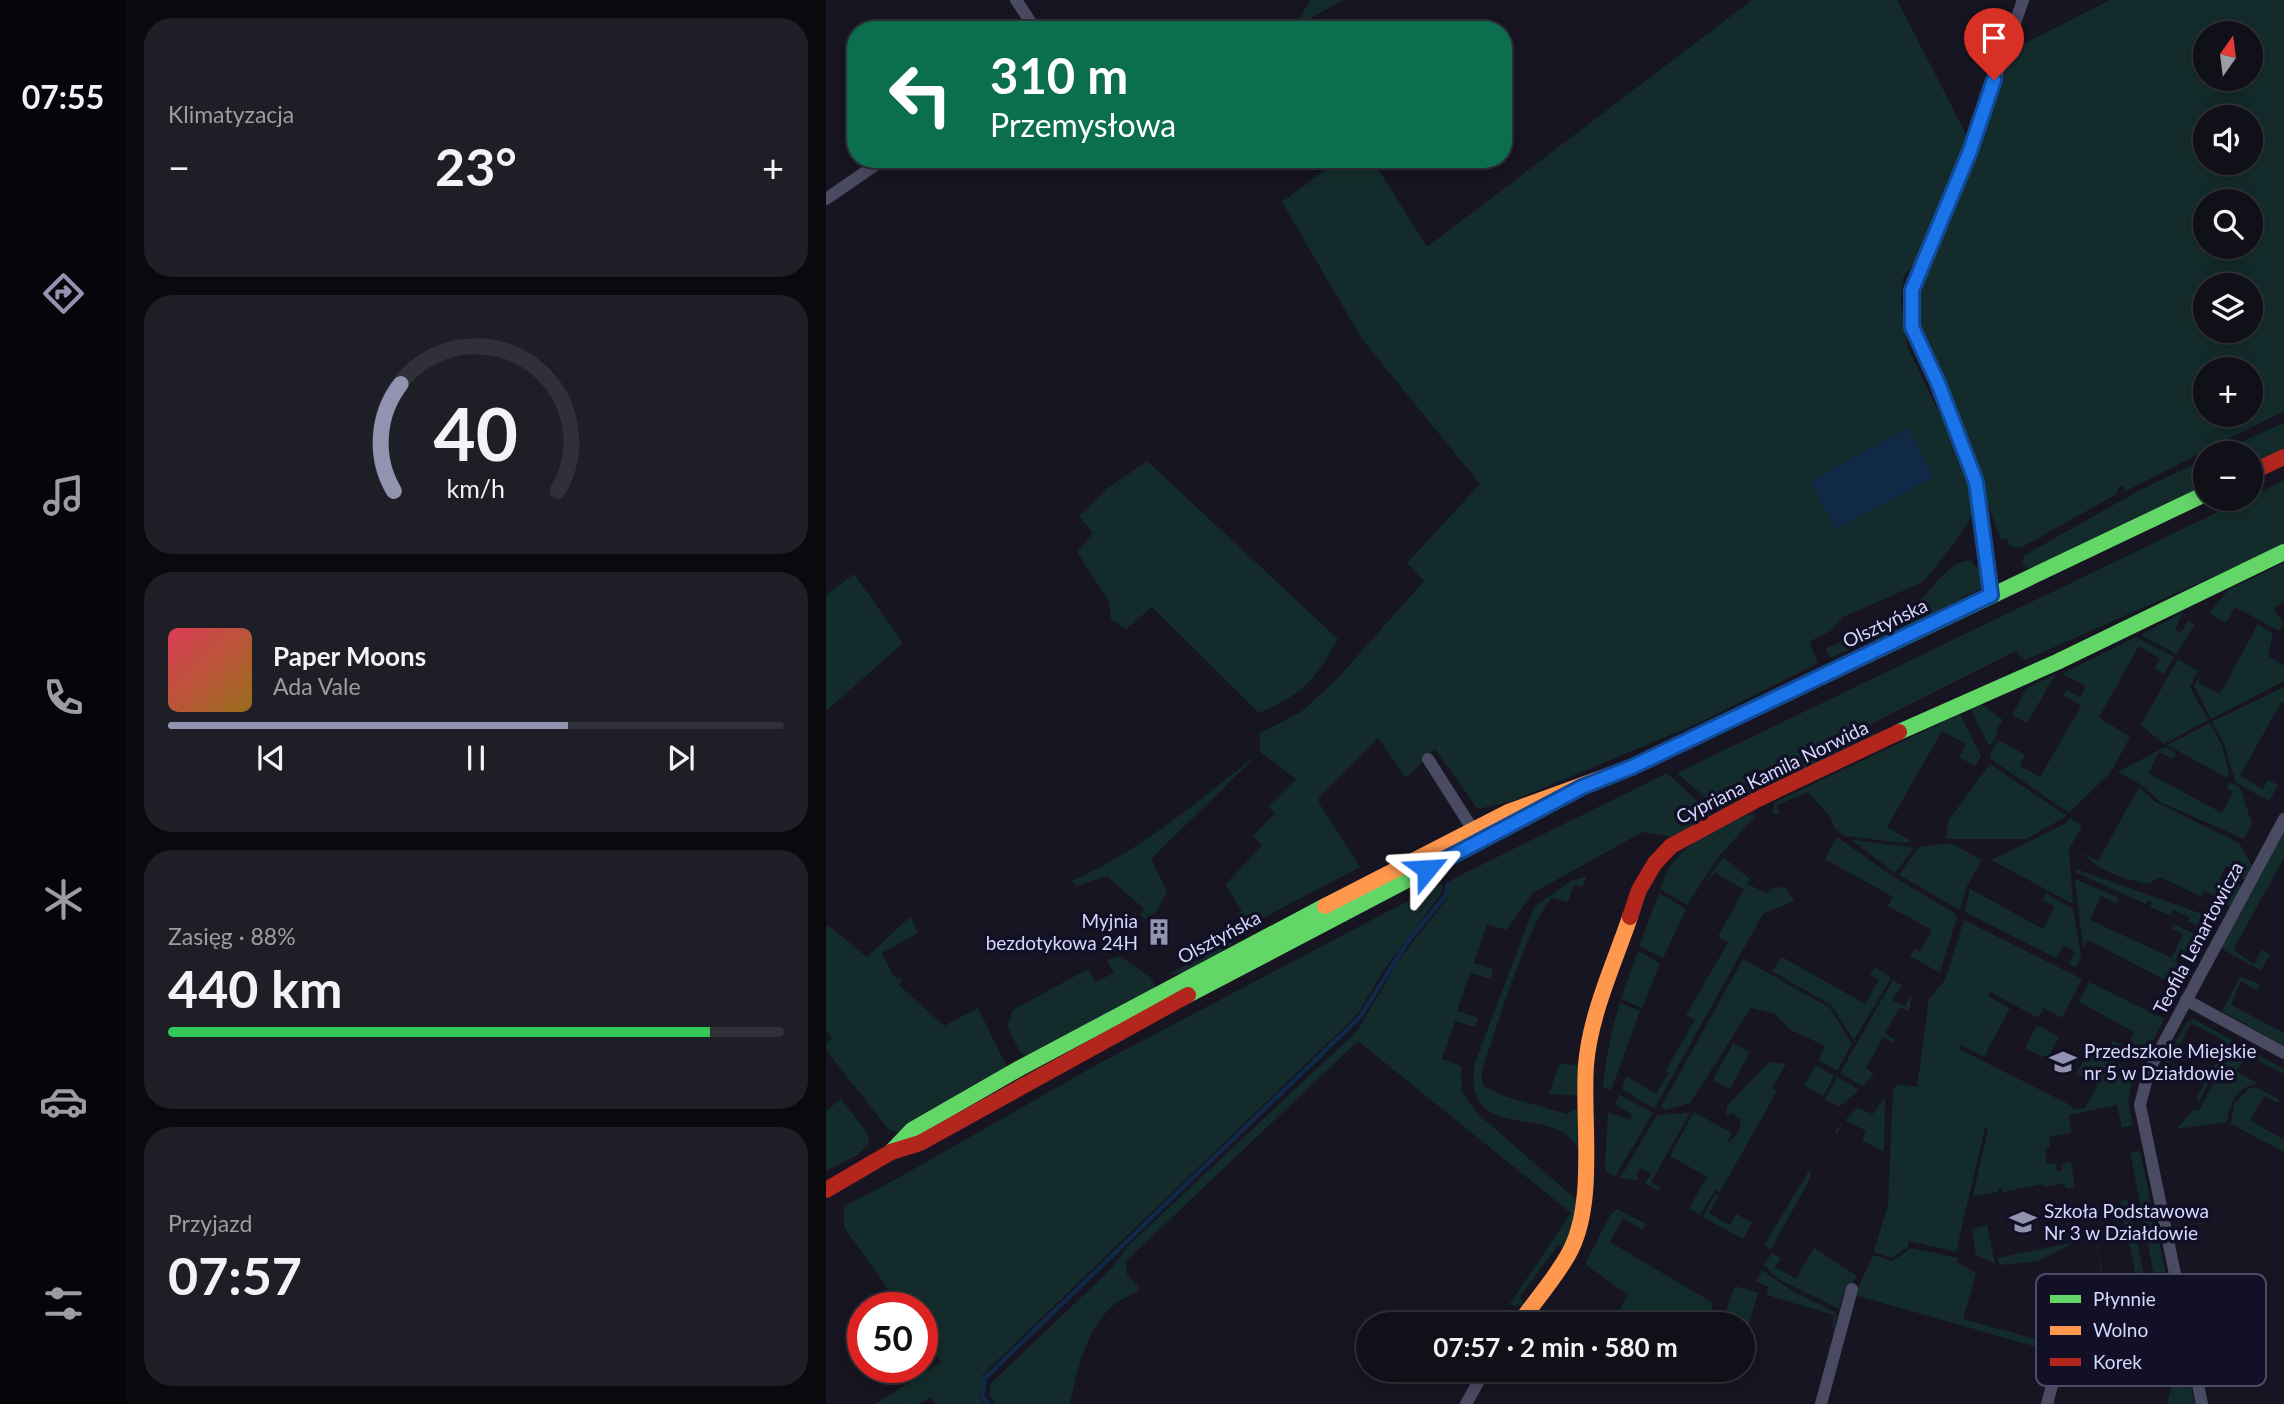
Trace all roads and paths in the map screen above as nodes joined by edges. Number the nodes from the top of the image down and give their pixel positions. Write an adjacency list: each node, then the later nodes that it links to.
1 (1016, 0): 3 (street)
2 (2022, 0): 10 (street)
3 (1030, 21)
4 (871, 168): 5 (street)
5 (826, 199)
6 (2284, 457): 7 (main road)
7 (2263, 467)
8 (2193, 500): 10 (main road, Olsztyńska)
9 (2284, 552): 19 (main road, Cypriana Kamila Norwida)
10 (1991, 595): 13 (main road, Olsztyńska)
11 (1428, 759): 13 (street)
12 (2284, 819): 14 (street, Teofila Lenartowicza)
13 (1476, 836): 16 (main road, Olsztyńska)
14 (2186, 1000): 15 (street); 17 (street, Teofila Lenartowicza)
15 (2284, 1053)
16 (826, 1190)
17 (2174, 1274)
18 (1852, 1289): 26 (street)
19 (1527, 1312)
20 (1479, 1382): 23 (street)
21 (2052, 1386): 27 (street)
22 (2198, 1386): 28 (street, Teofila Lenartowicza)
23 (1476, 1387): 24 (street); 25 (street)
24 (1466, 1404)
25 (1477, 1404)
26 (1821, 1404)
27 (2047, 1404)
28 (2202, 1404)

